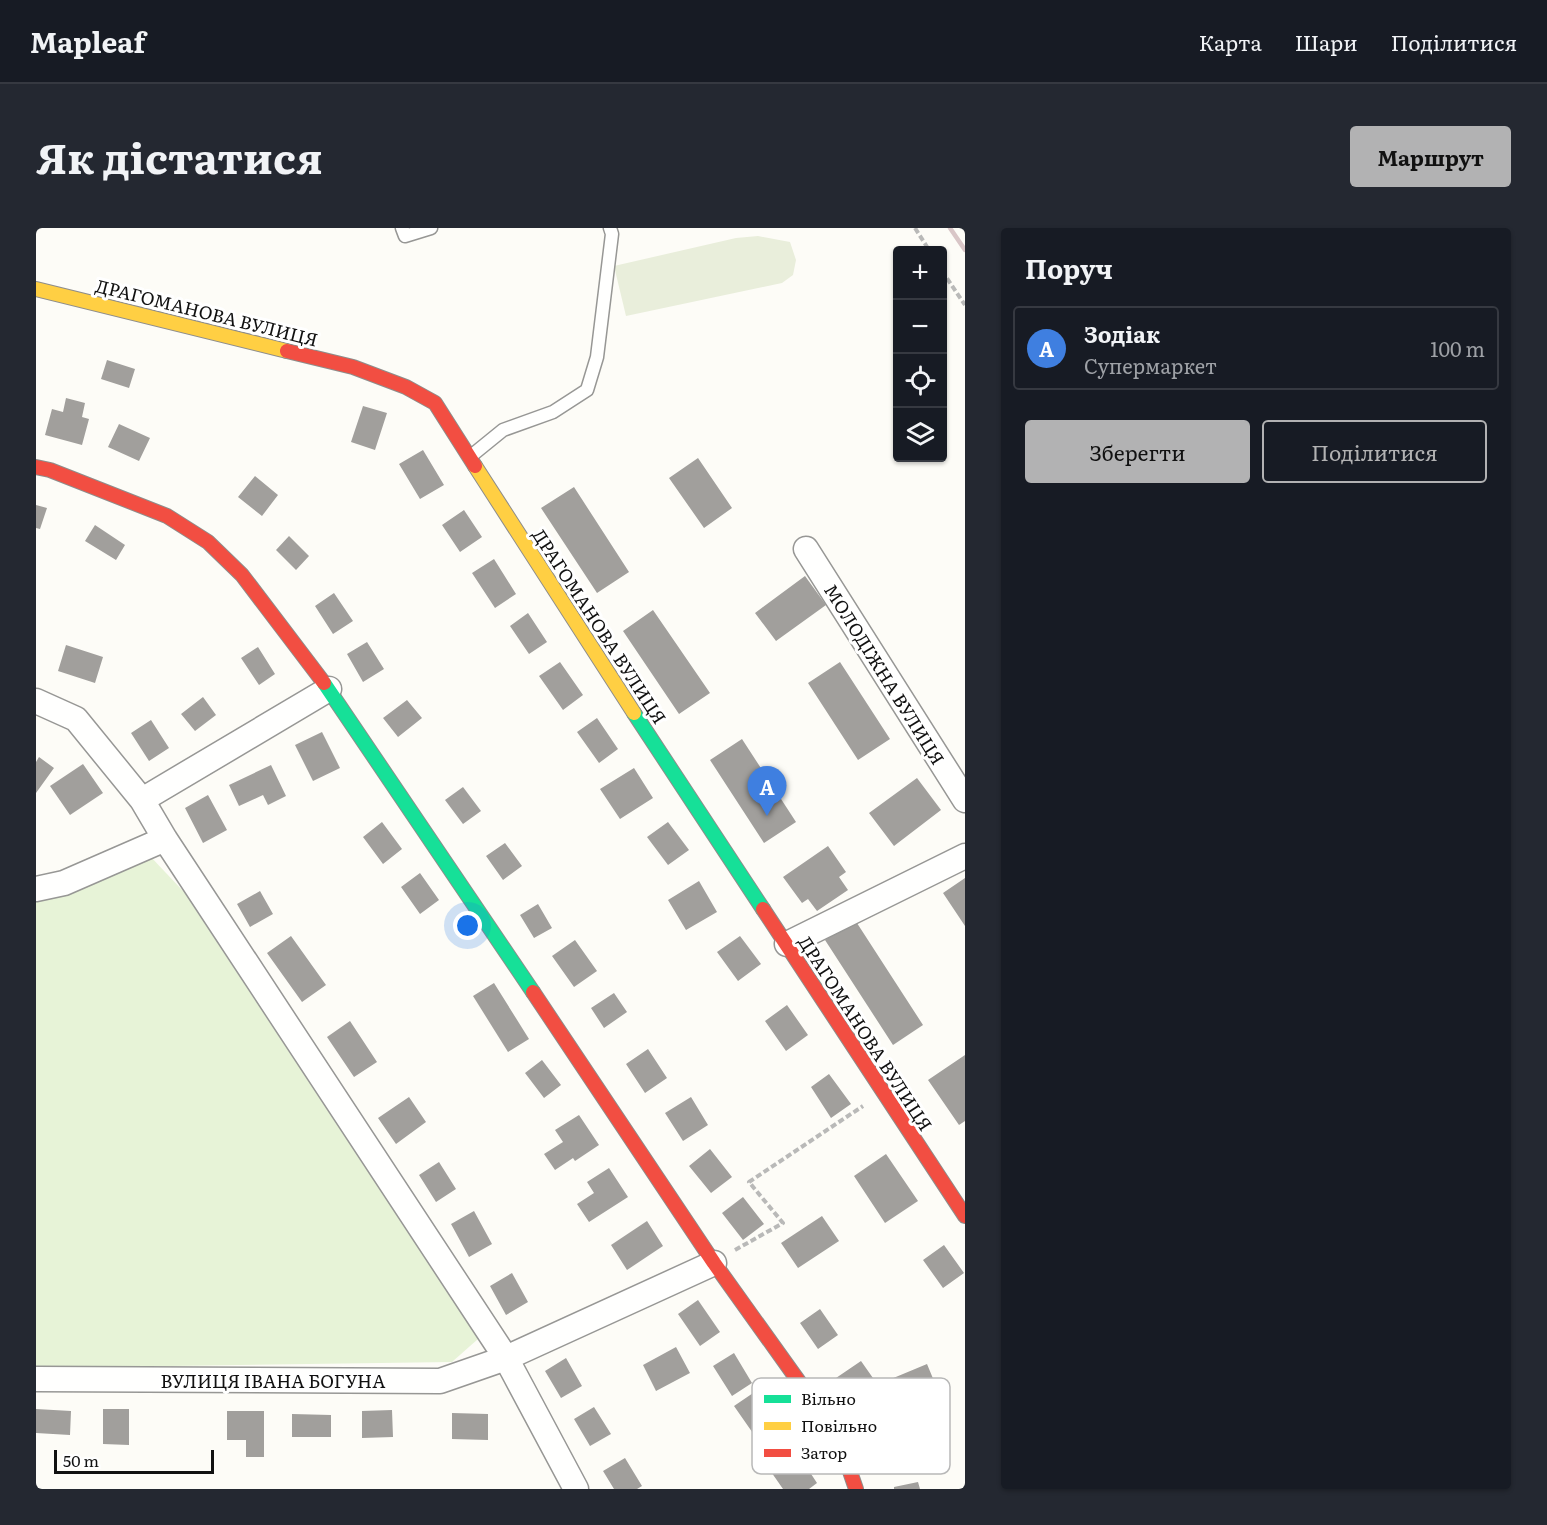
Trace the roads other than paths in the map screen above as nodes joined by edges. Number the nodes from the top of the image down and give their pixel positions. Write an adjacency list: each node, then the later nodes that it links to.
1 (402, 228): 2 (lane)
2 (431, 228)
3 (610, 228): 5 (lane)
4 (36, 288): 5 (street, ДРАГОМАНОВА ВУЛИЦЯ)
5 (470, 456): 15 (street, ДРАГОМАНОВА ВУЛИЦЯ)
6 (36, 467): 8 (street)
7 (806, 549): 11 (street, МОЛОДІЖНА ВУЛИЦЯ)
8 (329, 689): 10 (street); 18 (street)
9 (36, 701): 10 (street)
10 (142, 800): 12 (street)
11 (965, 800)
12 (165, 839): 14 (street); 19 (street)
13 (965, 856): 15 (street)
14 (36, 889)
15 (787, 944): 16 (street, ДРАГОМАНОВА ВУЛИЦЯ)
16 (958, 1191): 17 (street, ДРАГОМАНОВА ВУЛИЦЯ)
17 (965, 1216)
18 (714, 1263): 19 (street, ВУЛИЦЯ ІВАНА БОГУНА); 20 (street)
19 (506, 1358): 21 (street, ВУЛИЦЯ ІВАНА БОГУНА); 23 (street)
20 (796, 1378)
21 (36, 1379)
22 (851, 1474): 24 (street)
23 (576, 1489)
24 (856, 1489)

